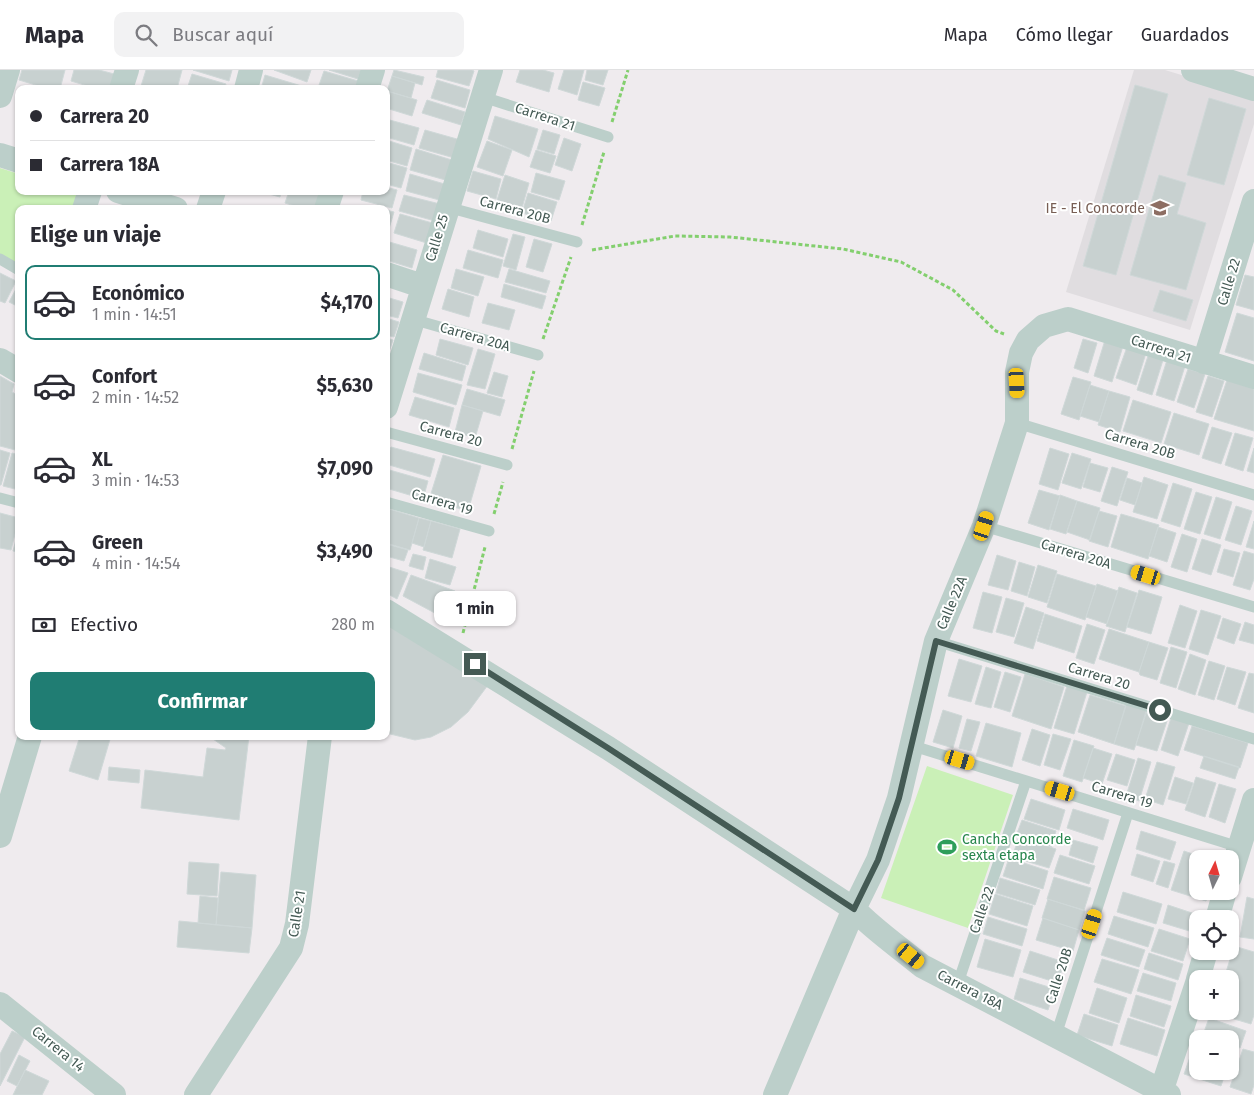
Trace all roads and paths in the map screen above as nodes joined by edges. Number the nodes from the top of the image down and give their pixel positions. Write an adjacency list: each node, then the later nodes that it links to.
1 (8, 70): 11 (street)
2 (127, 70): 7 (street)
3 (252, 70): 8 (street)
4 (373, 70): 9 (street)
5 (491, 70): 12 (street, Calle 25)
6 (1193, 70): 10 (street)
7 (122, 85)
8 (247, 85)
9 (368, 85)
10 (1254, 89)
11 (0, 96)
12 (483, 97): 13 (lane, Carrera 21); 19 (street, Calle 25)
13 (608, 137)
14 (0, 155): 15 (street)
15 (15, 160)
16 (131, 195): 18 (street)
17 (1254, 201): 22 (street, Calle 22)
18 (163, 205)
19 (446, 207): 20 (lane, Carrera 20B); 26 (street, Calle 25)
20 (577, 242)
21 (590, 250): 28 (path)
22 (1246, 254): 31 (street, Calle 22)
23 (0, 259): 24 (lane)
24 (15, 268)
25 (390, 275): 26 (street)
26 (422, 286): 27 (street, Calle 25)
27 (412, 319): 29 (lane, Carrera 20A); 34 (street, Calle 25)
28 (1028, 340): 31 (street, Carrera 21); 35 (street, Calle 22A)
29 (538, 355)
30 (0, 360): 32 (street)
31 (1204, 362): 33 (street, Carrera 21)
32 (15, 369)
33 (1254, 377)
34 (390, 393)
35 (1017, 422): 38 (lane, Carrera 20B); 42 (street, Calle 22A)
36 (390, 433): 37 (lane, Carrera 20)
37 (507, 465)
38 (1254, 495)
39 (0, 498): 40 (lane)
40 (15, 502)
41 (390, 503): 43 (lane, Carrera 19)
42 (984, 526): 44 (lane, Carrera 20A); 46 (street, Calle 22A)
43 (489, 532)
44 (1254, 607)
45 (390, 613): 57 (street, Carrera 18A)
46 (936, 641): 47 (lane, Carrera 20); 50 (street, Calle 22A)
47 (1254, 739)
48 (29, 740): 54 (street)
49 (320, 740): 64 (street, Calle 21)
50 (910, 745): 51 (lane, Carrera 19); 57 (street, Calle 22A)
51 (1026, 781): 53 (lane, Carrera 19); 58 (lane, Calle 22)
52 (1254, 800): 55 (street)
53 (1128, 813): 55 (lane, Carrera 19); 61 (lane, Calle 20B)
54 (0, 836)
55 (1239, 847): 56 (street)
56 (1238, 850)
57 (854, 909): 58 (street, Carrera 18A); 65 (street, Calle 22A)
58 (958, 983): 61 (street, Carrera 18A)
59 (0, 1004): 63 (street, Carrera 14)
60 (1189, 1009): 62 (street)
61 (1056, 1035): 62 (street, Carrera 18A)
62 (1164, 1094)
63 (114, 1095)
64 (196, 1095)
65 (776, 1095)

